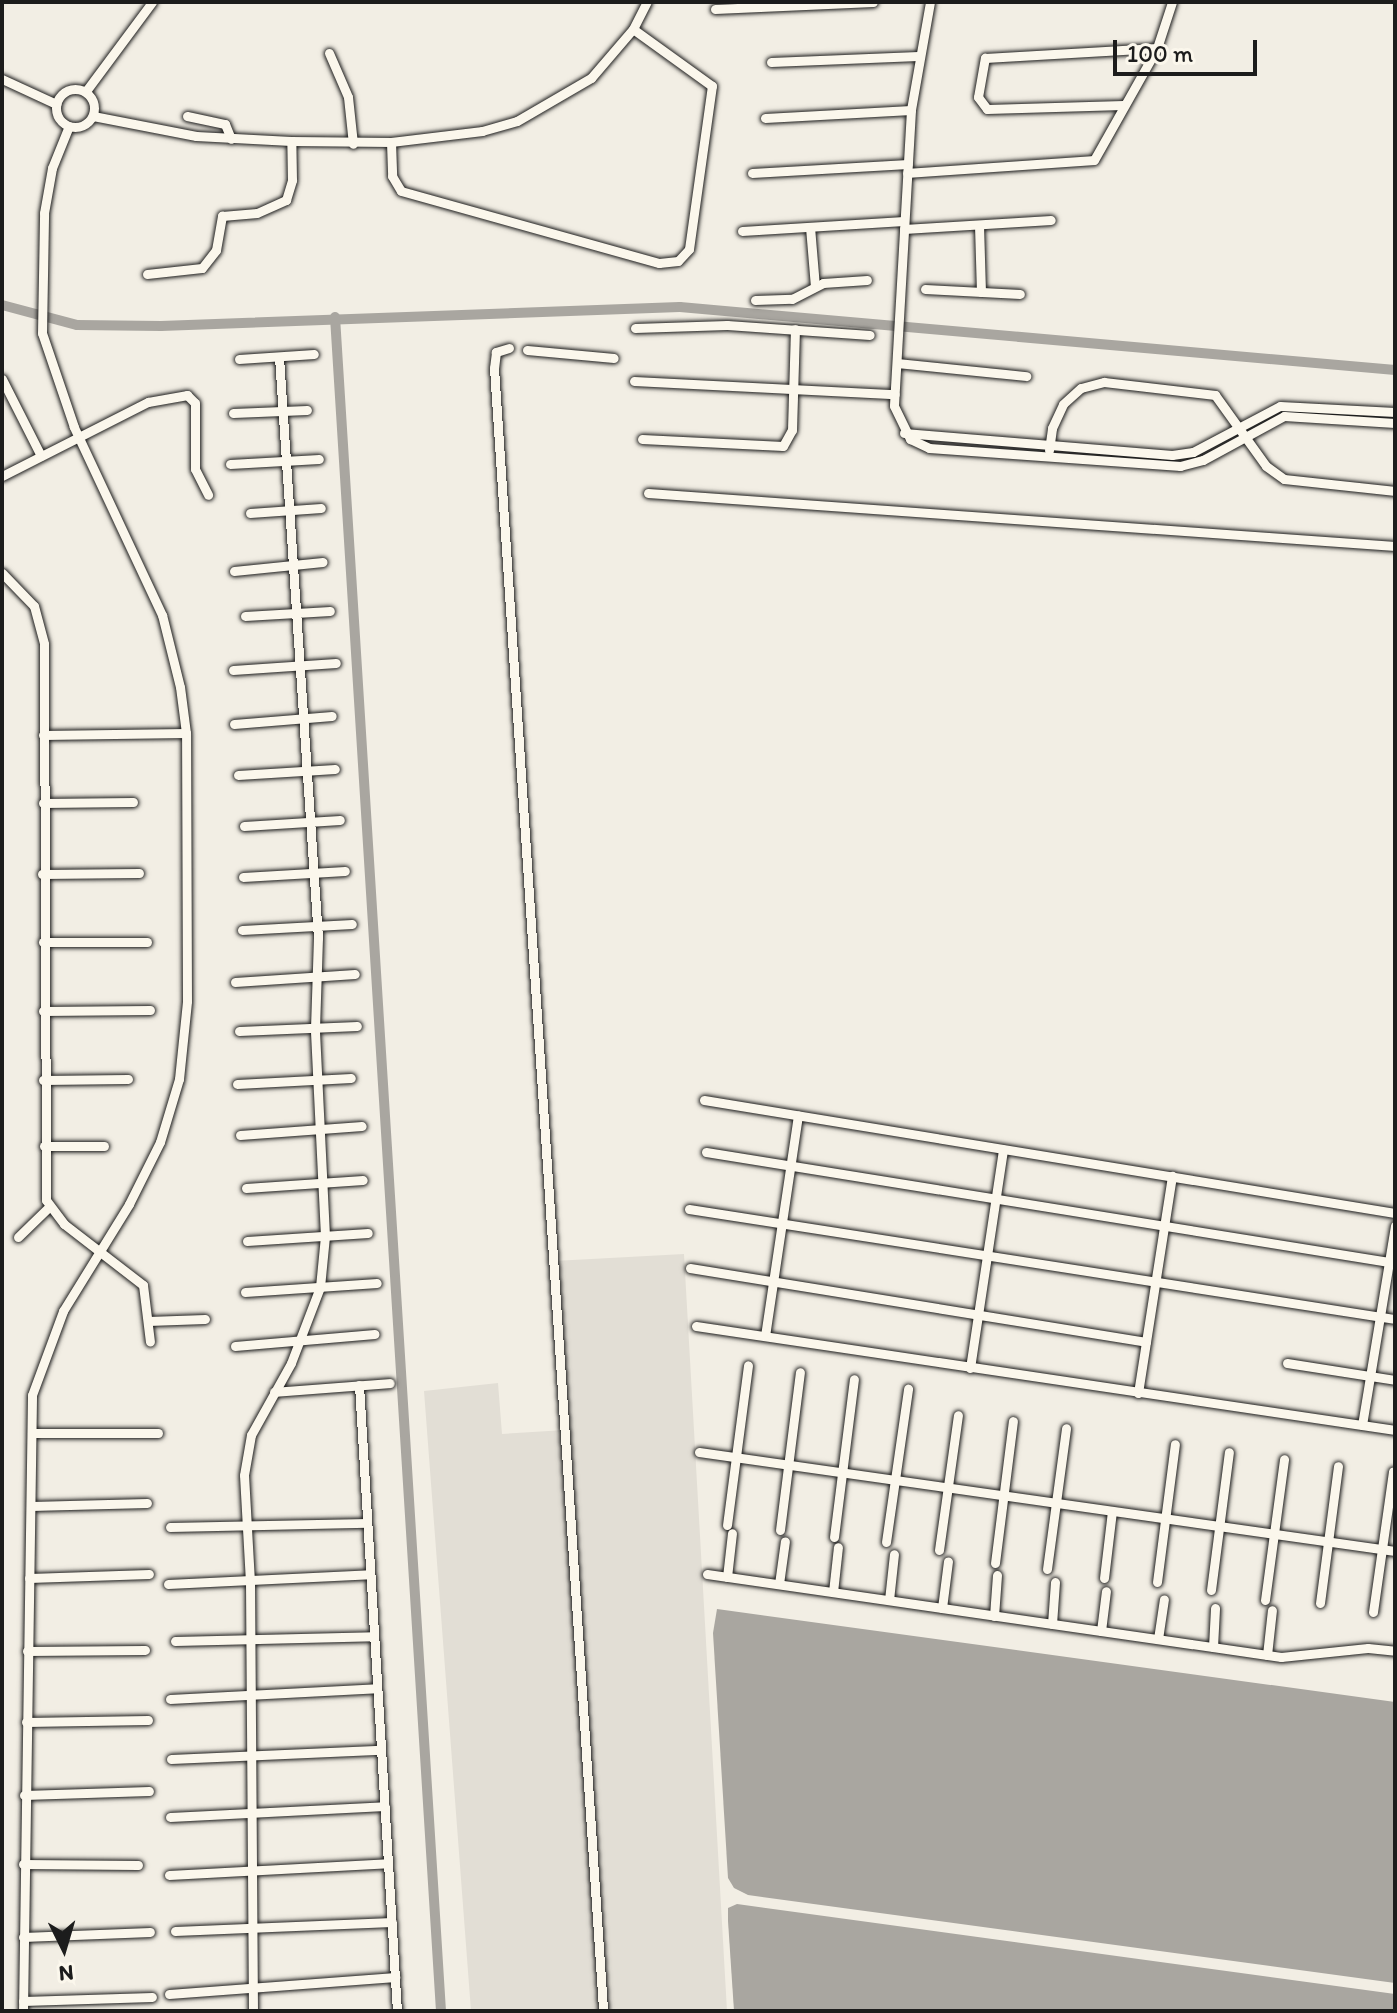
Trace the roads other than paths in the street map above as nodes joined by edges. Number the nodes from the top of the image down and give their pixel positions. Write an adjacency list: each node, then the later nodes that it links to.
1 (152, 2): 13 (street)
2 (647, 2): 7 (street)
3 (873, 2): 6 (street)
4 (930, 2): 10 (street)
5 (1172, 2): 8 (street)
6 (715, 9)
7 (633, 29): 23 (street); 23 (street)
8 (1157, 48): 15 (street); 15 (street)
9 (329, 53): 24 (street)
10 (918, 56): 11 (street); 16 (street)
11 (771, 62)
12 (2, 79): 14 (street)
13 (86, 91): 14 (street); 17 (street)
14 (56, 104): 20 (street)
15 (1123, 105): 25 (street)
16 (911, 110): 19 (street); 25 (street)
17 (93, 116): 20 (street); 21 (street)
18 (187, 116): 21 (street)
19 (765, 118)
20 (69, 126): 61 (street)
21 (231, 139): 22 (street)
22 (291, 141): 24 (street); 32 (street)
23 (391, 142): 24 (street)
24 (353, 144)
25 (907, 169): 26 (street); 28 (street)
26 (752, 173)
27 (1051, 220): 29 (street)
28 (904, 225): 29 (street); 30 (street); 48 (street)
29 (979, 225): 36 (street)
30 (810, 227): 31 (street); 34 (street)
31 (742, 231)
32 (147, 274)
33 (867, 280): 34 (street)
34 (815, 286): 38 (street)
35 (925, 289): 36 (street)
36 (981, 292): 37 (street)
37 (1020, 294)
38 (755, 300)
39 (635, 328): 40 (street)
40 (795, 329): 41 (street); 52 (street)
41 (870, 335)
42 (509, 348): 287 (street)
43 (527, 350): 46 (street)
44 (314, 354): 45 (street)
45 (279, 357): 47 (street); 55 (street)
46 (614, 358)
47 (239, 359)
48 (897, 363): 49 (street); 53 (street)
49 (1026, 376)
50 (2, 379): 65 (street)
51 (634, 381): 52 (street)
52 (793, 389): 53 (street); 63 (street)
53 (895, 394): 60 (street)
54 (307, 410): 55 (street)
55 (282, 411): 57 (street); 68 (street)
56 (1395, 412): 59 (street)
57 (233, 413)
58 (1395, 423): 62 (street)
59 (1240, 427): 62 (street); 64 (street); 64 (street)
60 (904, 433): 64 (street); 66 (street)
61 (79, 437): 65 (street); 73 (street); 91 (street)
62 (1246, 437): 66 (street); 71 (street)
63 (642, 439)
64 (1050, 444): 66 (street)
65 (41, 456): 70 (street)
66 (1048, 457)
67 (319, 459): 68 (street)
68 (285, 461): 69 (street); 75 (street)
69 (230, 464)
70 (2, 476)
71 (1395, 491)
72 (648, 493): 77 (street)
73 (208, 495)
74 (321, 508): 75 (street)
75 (287, 512): 76 (street); 79 (street)
76 (250, 513)
77 (1395, 546)
78 (323, 562): 79 (street)
79 (291, 564): 80 (street); 83 (street)
80 (234, 571)
81 (2, 573): 92 (street)
82 (330, 611): 83 (street)
83 (294, 614): 84 (street); 86 (street)
84 (245, 616)
85 (336, 663): 86 (street)
86 (297, 666): 87 (street); 89 (street)
87 (233, 670)
88 (332, 716): 89 (street)
89 (301, 719): 90 (street); 94 (street)
90 (234, 724)
91 (186, 733): 92 (street); 149 (street)
92 (43, 735): 97 (street)
93 (335, 769): 94 (street)
94 (305, 771): 95 (street); 99 (street)
95 (238, 775)
96 (133, 802): 97 (street)
97 (43, 803): 104 (street)
98 (340, 820): 99 (street)
99 (309, 822): 100 (street); 103 (street)
100 (244, 826)
101 (345, 871): 103 (street)
102 (139, 873): 104 (street)
103 (313, 873): 105 (street); 107 (street)
104 (42, 874): 109 (street)
105 (243, 877)
106 (352, 924): 107 (street)
107 (317, 926): 108 (street); 112 (street)
108 (242, 930)
109 (43, 942): 110 (street); 115 (street)
110 (147, 942)
111 (355, 974): 112 (street)
112 (320, 977): 113 (street); 117 (street)
113 (235, 982)
114 (150, 1010): 115 (street)
115 (43, 1011): 122 (street)
116 (357, 1026): 117 (street)
117 (315, 1028): 118 (street); 121 (street)
118 (239, 1031)
119 (351, 1078): 121 (street)
120 (128, 1079): 122 (street)
121 (317, 1079): 123 (street); 127 (street)
122 (43, 1080): 129 (street)
123 (237, 1084)
124 (704, 1100): 125 (street)
125 (798, 1115): 131 (street); 133 (street)
126 (362, 1126): 127 (street)
127 (320, 1128): 128 (street); 136 (street)
128 (240, 1135)
129 (44, 1146): 130 (street); 139 (street)
130 (104, 1146)
131 (1003, 1149): 134 (street); 138 (street)
132 (706, 1152): 133 (street)
133 (790, 1166): 138 (street); 142 (street)
134 (1172, 1176): 141 (street); 143 (street)
135 (363, 1180): 136 (street)
136 (326, 1182): 137 (street); 146 (street)
137 (246, 1188)
138 (996, 1199): 143 (street); 150 (street)
139 (49, 1207): 147 (street); 149 (street)
140 (689, 1209): 142 (street)
141 (1395, 1213)
142 (782, 1224): 150 (street); 153 (street)
143 (1164, 1226): 151 (street); 155 (street)
144 (1395, 1226): 151 (street)
145 (368, 1233): 146 (street)
146 (325, 1236): 148 (street); 156 (street)
147 (18, 1237)
148 (247, 1241)
149 (98, 1251): 162 (street); 187 (street)
150 (987, 1258): 155 (street); 158 (street)
151 (1392, 1262): 159 (street)
152 (690, 1268): 153 (street)
153 (773, 1282): 158 (street); 165 (street)
154 (377, 1283): 156 (street)
155 (1155, 1285): 159 (street); 168 (street)
156 (320, 1287): 157 (street); 166 (street)
157 (245, 1292)
158 (978, 1315): 168 (street); 172 (street)
159 (1379, 1317): 161 (street); 174 (street)
160 (205, 1319): 162 (street)
161 (1395, 1319)
162 (148, 1321): 167 (street)
163 (696, 1326): 165 (street)
164 (374, 1334): 166 (street)
165 (765, 1336): 172 (street)
166 (298, 1340): 169 (street); 180 (street)
167 (150, 1342)
168 (1146, 1342): 181 (street)
169 (235, 1346)
170 (1287, 1363): 174 (street)
171 (748, 1365): 192 (street)
172 (970, 1368): 181 (street)
173 (800, 1372): 194 (street)
174 (1370, 1376): 176 (street); 184 (street)
175 (854, 1379): 197 (street)
176 (1395, 1380)
177 (390, 1383): 178 (street)
178 (359, 1385): 180 (street); 206 (street)
179 (908, 1389): 198 (street)
180 (274, 1392): 209 (street)
181 (1138, 1393): 184 (street)
182 (958, 1415): 199 (street)
183 (1013, 1421): 200 (street)
184 (1362, 1425): 186 (street)
185 (1066, 1428): 202 (street)
186 (1395, 1430)
187 (32, 1433): 188 (street); 203 (street)
188 (158, 1433)
189 (1175, 1444): 205 (street)
190 (699, 1452): 192 (street)
191 (1229, 1452): 207 (street)
192 (735, 1458): 194 (street); 226 (street)
193 (1284, 1459): 211 (street)
194 (788, 1465): 197 (street); 210 (street)
195 (1338, 1466): 214 (street)
196 (1393, 1471): 215 (street)
197 (842, 1473): 198 (street); 236 (street)
198 (895, 1480): 199 (street); 213 (street)
199 (948, 1488): 200 (street); 216 (street)
200 (1003, 1496): 202 (street); 220 (street)
201 (147, 1503): 203 (street)
202 (1056, 1503): 204 (street); 221 (street)
203 (31, 1506): 227 (street)
204 (1112, 1511): 205 (street); 228 (street)
205 (1165, 1519): 207 (street); 231 (street)
206 (367, 1523): 209 (street); 223 (street)
207 (1219, 1526): 211 (street); 234 (street)
208 (170, 1527): 209 (street)
209 (245, 1527): 229 (street)
210 (780, 1530)
211 (1273, 1534): 214 (street); 239 (street)
212 (785, 1541): 233 (street)
213 (886, 1542)
214 (1328, 1542): 215 (street); 240 (street)
215 (1382, 1549): 217 (street); 244 (street)
216 (939, 1550)
217 (1395, 1551)
218 (894, 1554): 238 (street)
219 (948, 1561): 241 (street)
220 (995, 1563)
221 (1047, 1569)
222 (149, 1574): 227 (street)
223 (370, 1574): 229 (street); 248 (street)
224 (707, 1574): 226 (street)
225 (997, 1575): 245 (street)
226 (727, 1577): 233 (street)
227 (29, 1578): 254 (street)
228 (1104, 1578)
229 (250, 1582): 232 (street); 251 (street)
230 (1055, 1582): 246 (street)
231 (1157, 1582)
232 (168, 1584)
233 (779, 1584): 236 (street)
234 (1211, 1590)
235 (1106, 1591): 247 (street)
236 (833, 1592): 238 (street)
237 (1164, 1599): 249 (street)
238 (889, 1600): 241 (street)
239 (1265, 1600)
240 (1320, 1603)
241 (942, 1608): 245 (street)
242 (1215, 1608): 252 (street)
243 (1272, 1610): 256 (street)
244 (1373, 1612)
245 (994, 1616): 246 (street)
246 (1052, 1624): 247 (street)
247 (1101, 1631): 249 (street)
248 (374, 1636): 251 (street); 257 (street)
249 (1158, 1639): 252 (street)
250 (175, 1641): 251 (street)
251 (250, 1641): 258 (street)
252 (1213, 1647): 256 (street)
253 (145, 1650): 254 (street)
254 (27, 1651): 261 (street)
255 (1395, 1651): 256 (street)
256 (1267, 1655)
257 (377, 1688): 258 (street); 262 (street)
258 (251, 1697): 259 (street); 263 (street)
259 (170, 1699)
260 (148, 1720): 261 (street)
261 (26, 1722): 266 (street)
262 (381, 1750): 263 (street); 267 (street)
263 (251, 1758): 264 (street); 268 (street)
264 (171, 1759)
265 (149, 1791): 266 (street)
266 (24, 1795): 271 (street)
267 (385, 1806): 268 (street); 270 (street)
268 (252, 1816): 269 (street); 273 (street)
269 (170, 1817)
270 (388, 1863): 273 (street); 275 (street)
271 (23, 1864): 272 (street); 279 (street)
272 (138, 1865)
273 (252, 1873): 274 (street); 276 (street)
274 (169, 1875)
275 (392, 1922): 276 (street); 280 (street)
276 (252, 1930): 277 (street); 281 (street)
277 (175, 1931)
278 (150, 1932): 279 (street)
279 (23, 1937): 284 (street)
280 (395, 1977): 281 (street); 286 (street)
281 (253, 1987): 282 (street); 285 (street)
282 (169, 1994)
283 (152, 1997): 284 (street)
284 (23, 2006)
285 (253, 2011)
286 (397, 2011)
287 (603, 2011)

